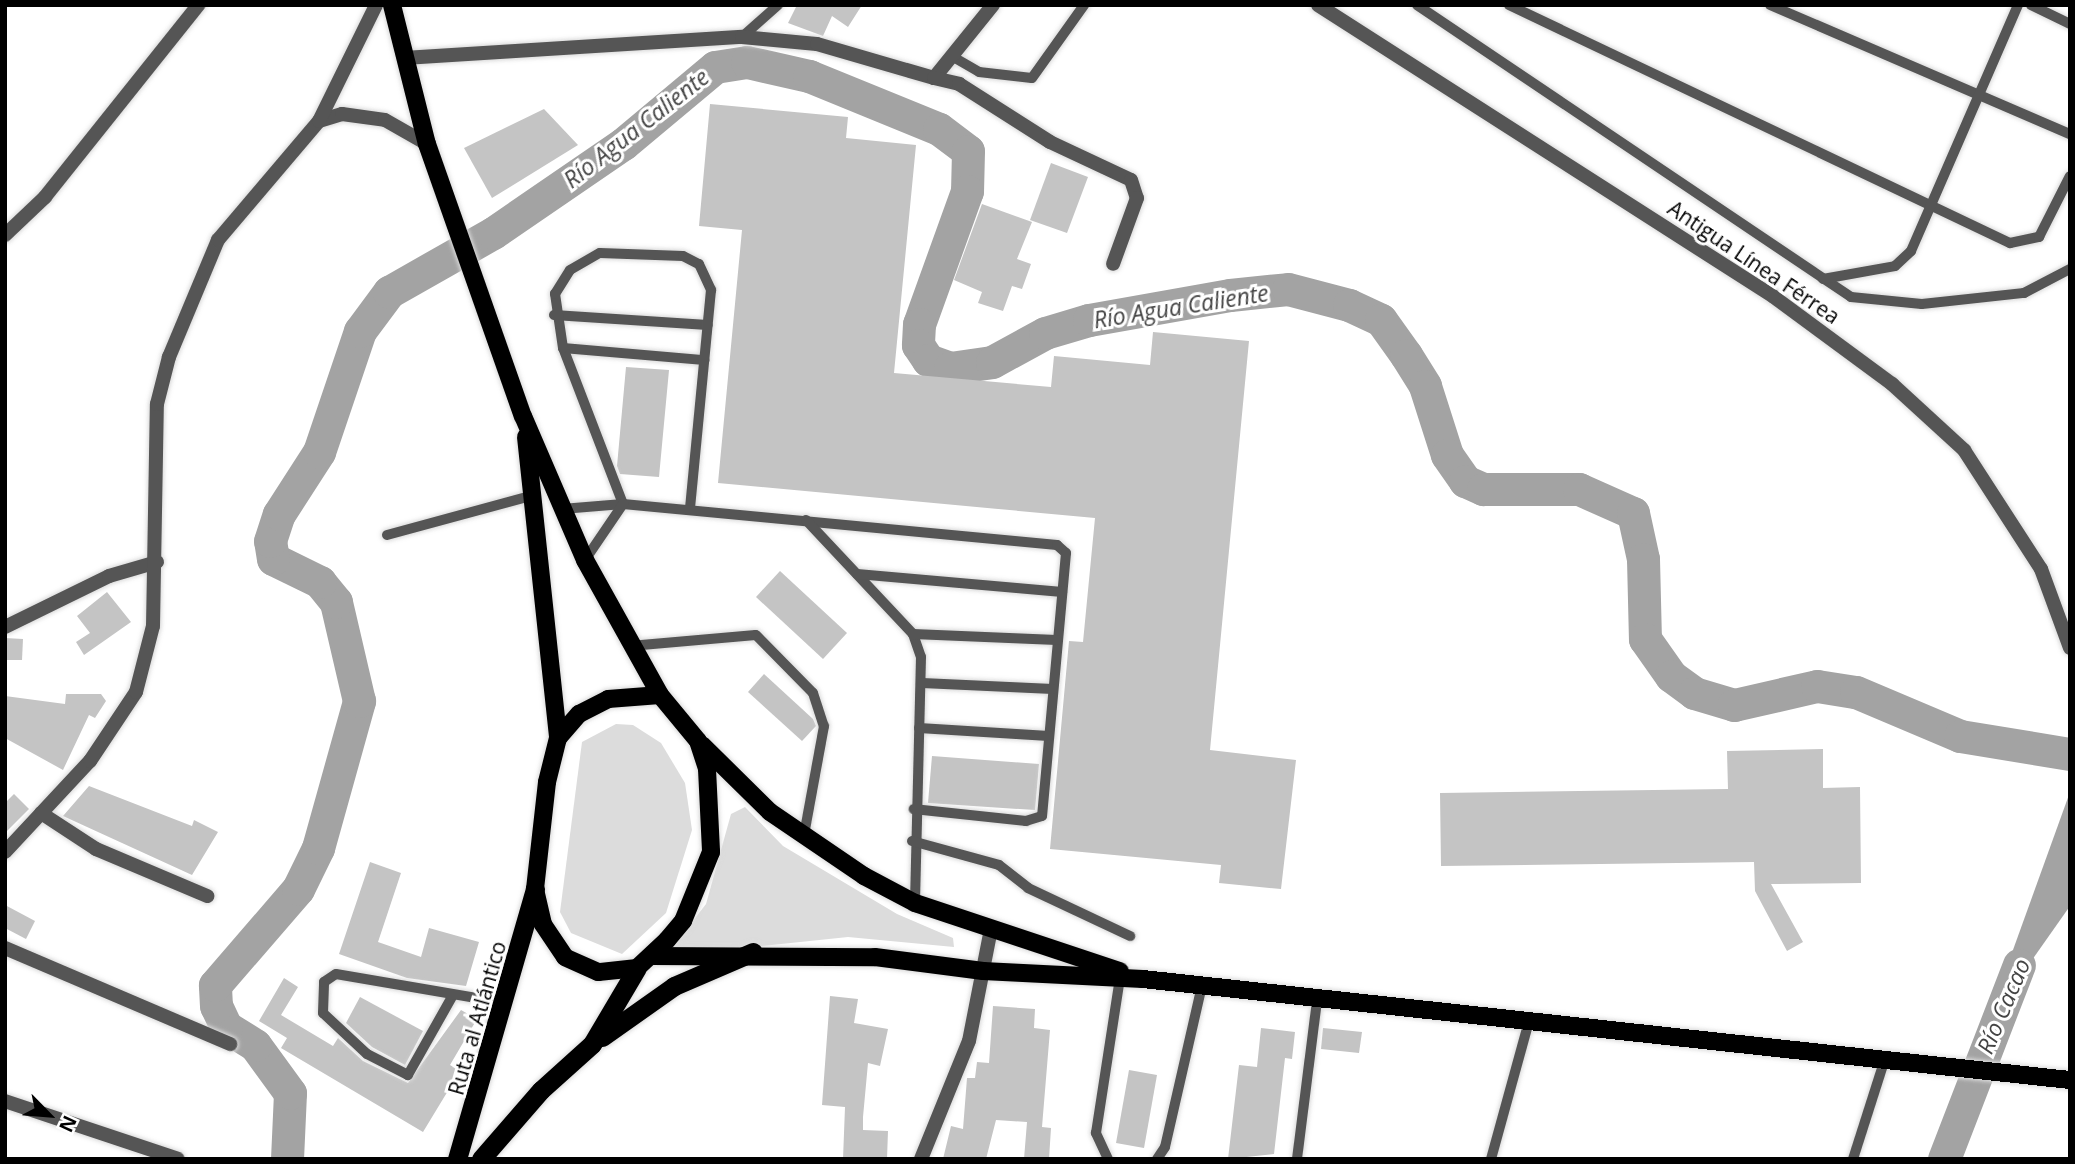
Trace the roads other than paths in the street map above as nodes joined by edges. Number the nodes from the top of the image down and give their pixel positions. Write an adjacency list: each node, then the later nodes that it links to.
1 (198, 5): 24 (street)
2 (376, 5): 19 (street)
3 (391, 5): 15 (main road)
4 (778, 5): 14 (lane)
5 (993, 5): 16 (street)
6 (1084, 5): 16 (lane)
7 (1318, 5): 47 (street, Antigua Línea Férrea)
8 (1417, 5): 27 (lane)
9 (1509, 5): 23 (lane)
10 (1770, 5): 18 (lane)
11 (2018, 5): 18 (lane)
12 (2031, 5): 13 (lane)
13 (2070, 24)
14 (742, 37): 15 (street); 17 (street)
15 (404, 58): 21 (main road)
16 (955, 58): 17 (street)
17 (934, 78): 25 (street)
18 (1979, 95): 20 (lane); 23 (lane)
19 (319, 121): 21 (street); 40 (street)
20 (2070, 134)
21 (427, 144): 32 (main road)
22 (2070, 176): 23 (lane)
23 (1932, 204): 27 (lane)
24 (5, 235)
25 (1113, 264)
26 (2070, 269): 27 (lane)
27 (1823, 279)
28 (554, 315): 29 (lane); 29 (lane); 30 (lane)
29 (708, 325): 31 (lane)
30 (563, 348): 31 (lane); 34 (lane)
31 (704, 360): 36 (lane)
32 (523, 416): 33 (main road); 35 (main road)
33 (534, 495): 38 (lane); 53 (main road)
34 (622, 504): 35 (lane); 36 (lane); 39 (lane)
35 (562, 509): 39 (main road)
36 (690, 509): 37 (lane)
37 (806, 520): 41 (lane); 42 (lane)
38 (387, 535)
39 (585, 560): 46 (main road)
40 (157, 562): 43 (street); 56 (street)
41 (857, 574): 42 (lane); 44 (lane)
42 (1062, 592): 45 (lane)
43 (5, 627)
44 (913, 634): 45 (lane); 48 (lane)
45 (1057, 640): 49 (lane)
46 (630, 646): 50 (main road); 57 (lane)
47 (2070, 648)
48 (922, 683): 49 (lane); 51 (lane)
49 (1053, 689): 52 (lane)
50 (660, 695): 53 (main road); 54 (main road)
51 (919, 729): 52 (lane); 55 (lane)
52 (1049, 736): 55 (lane)
53 (558, 738): 60 (main road)
54 (698, 741): 57 (main road); 67 (main road)
55 (914, 809): 58 (lane)
56 (41, 813): 59 (street); 61 (street)
57 (804, 835): 62 (main road)
58 (912, 841): 62 (lane); 64 (lane)
59 (5, 852)
60 (535, 889): 67 (main road); 74 (highway, Ruta al Atlántico)
61 (207, 896)
62 (915, 903): 63 (main road)
63 (991, 929): 68 (street); 70 (main road)
64 (1130, 936)
65 (5, 948): 76 (street)
66 (753, 952): 67 (main road); 68 (main road); 77 (highway)
67 (645, 962): 77 (highway)
68 (983, 971): 69 (main road); 84 (street)
69 (1120, 978): 70 (main road); 85 (lane)
70 (1143, 979): 71 (main road)
71 (1202, 986): 73 (main road); 86 (lane)
72 (453, 995): 72 (lane); 74 (lane)
73 (1317, 1000): 75 (main road); 87 (lane)
74 (506, 1003): 82 (highway, Ruta al Atlántico)
75 (1529, 1021): 78 (main road); 88 (lane)
76 (230, 1044)
77 (592, 1044): 83 (highway)
78 (1885, 1059): 79 (main road); 89 (lane)
79 (2070, 1080)
80 (5, 1101): 81 (street)
81 (178, 1159)
82 (457, 1159)
83 (481, 1159)
84 (921, 1159)
85 (1108, 1159)
86 (1157, 1159)
87 (1297, 1159)
88 (1491, 1159)
89 (1853, 1159)

